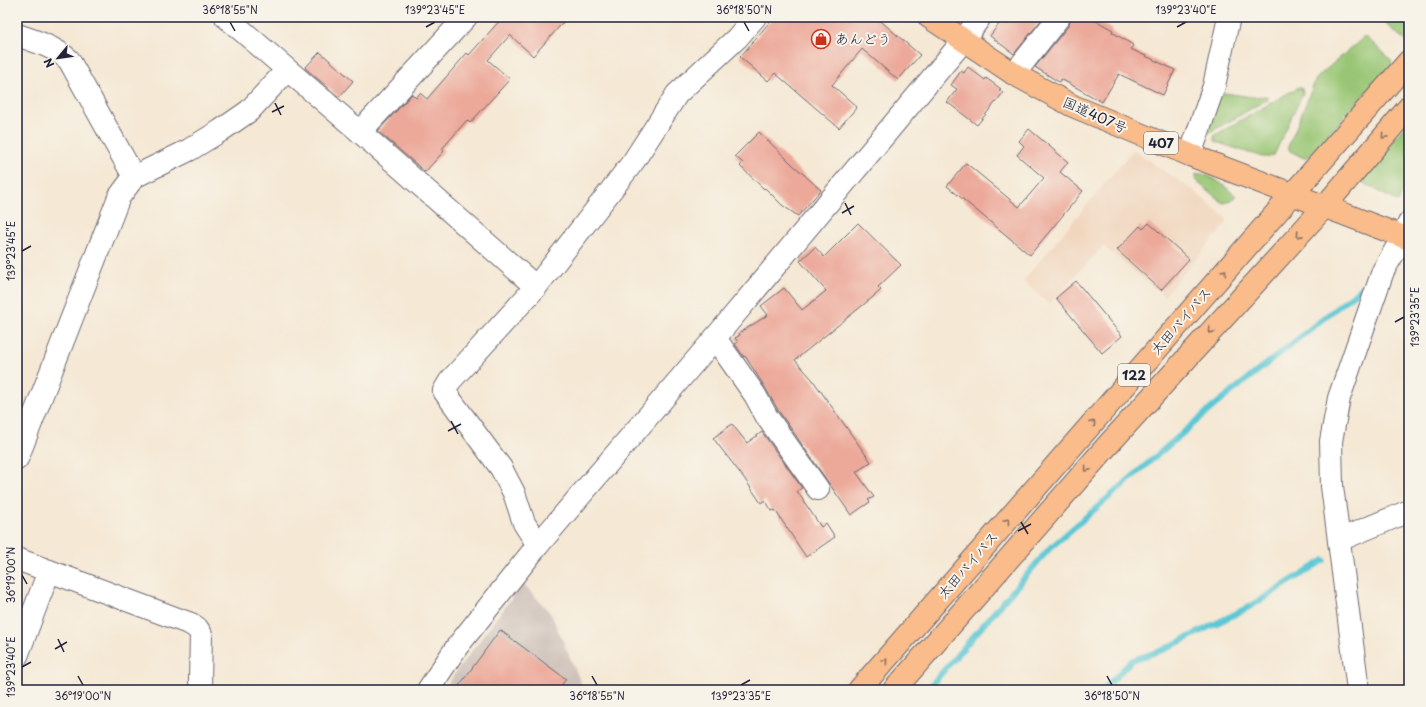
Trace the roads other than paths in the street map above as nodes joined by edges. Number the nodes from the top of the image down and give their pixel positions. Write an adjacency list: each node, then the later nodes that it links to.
1 (226, 17): 11 (street)
2 (466, 17): 14 (street)
3 (755, 17): 20 (street)
4 (929, 17): 9 (highway, 国道407号 / 407)
5 (980, 17): 9 (street)
6 (1059, 17): 12 (street)
7 (1229, 17): 15 (street)
8 (17, 35): 16 (street)
9 (963, 41): 12 (highway, 国道407号 / 407); 21 (street)
10 (1409, 61): 17 (highway, 太田バイパス / 122)
11 (287, 70): 14 (street); 16 (street)
12 (1014, 74): 15 (highway, 国道407号 / 407)
13 (1409, 107): 18 (highway, 太田バイパス / 122, one-way to 18)
14 (360, 132): 20 (street)
15 (1190, 155): 17 (highway, 国道407号 / 407)
16 (134, 177): 22 (street)
17 (1292, 194): 18 (highway, 国道407号 / 407); 32 (highway, 太田バイパス / 122, one-way to 17)
18 (1325, 206): 19 (highway, 国道407号 / 407); 33 (highway, 太田バイパス / 122, one-way to 33)
19 (1407, 233): 25 (street)
20 (536, 287): 26 (street)
21 (715, 338): 23 (street); 26 (street)
22 (17, 459)
23 (818, 489)
24 (1409, 511): 25 (street)
25 (1339, 540): 34 (street)
26 (538, 545): 31 (street)
27 (17, 559): 28 (street)
28 (49, 571): 29 (street); 30 (street)
29 (17, 656)
30 (203, 690)
31 (428, 690)
32 (859, 690)
33 (894, 690)
34 (1358, 690)

